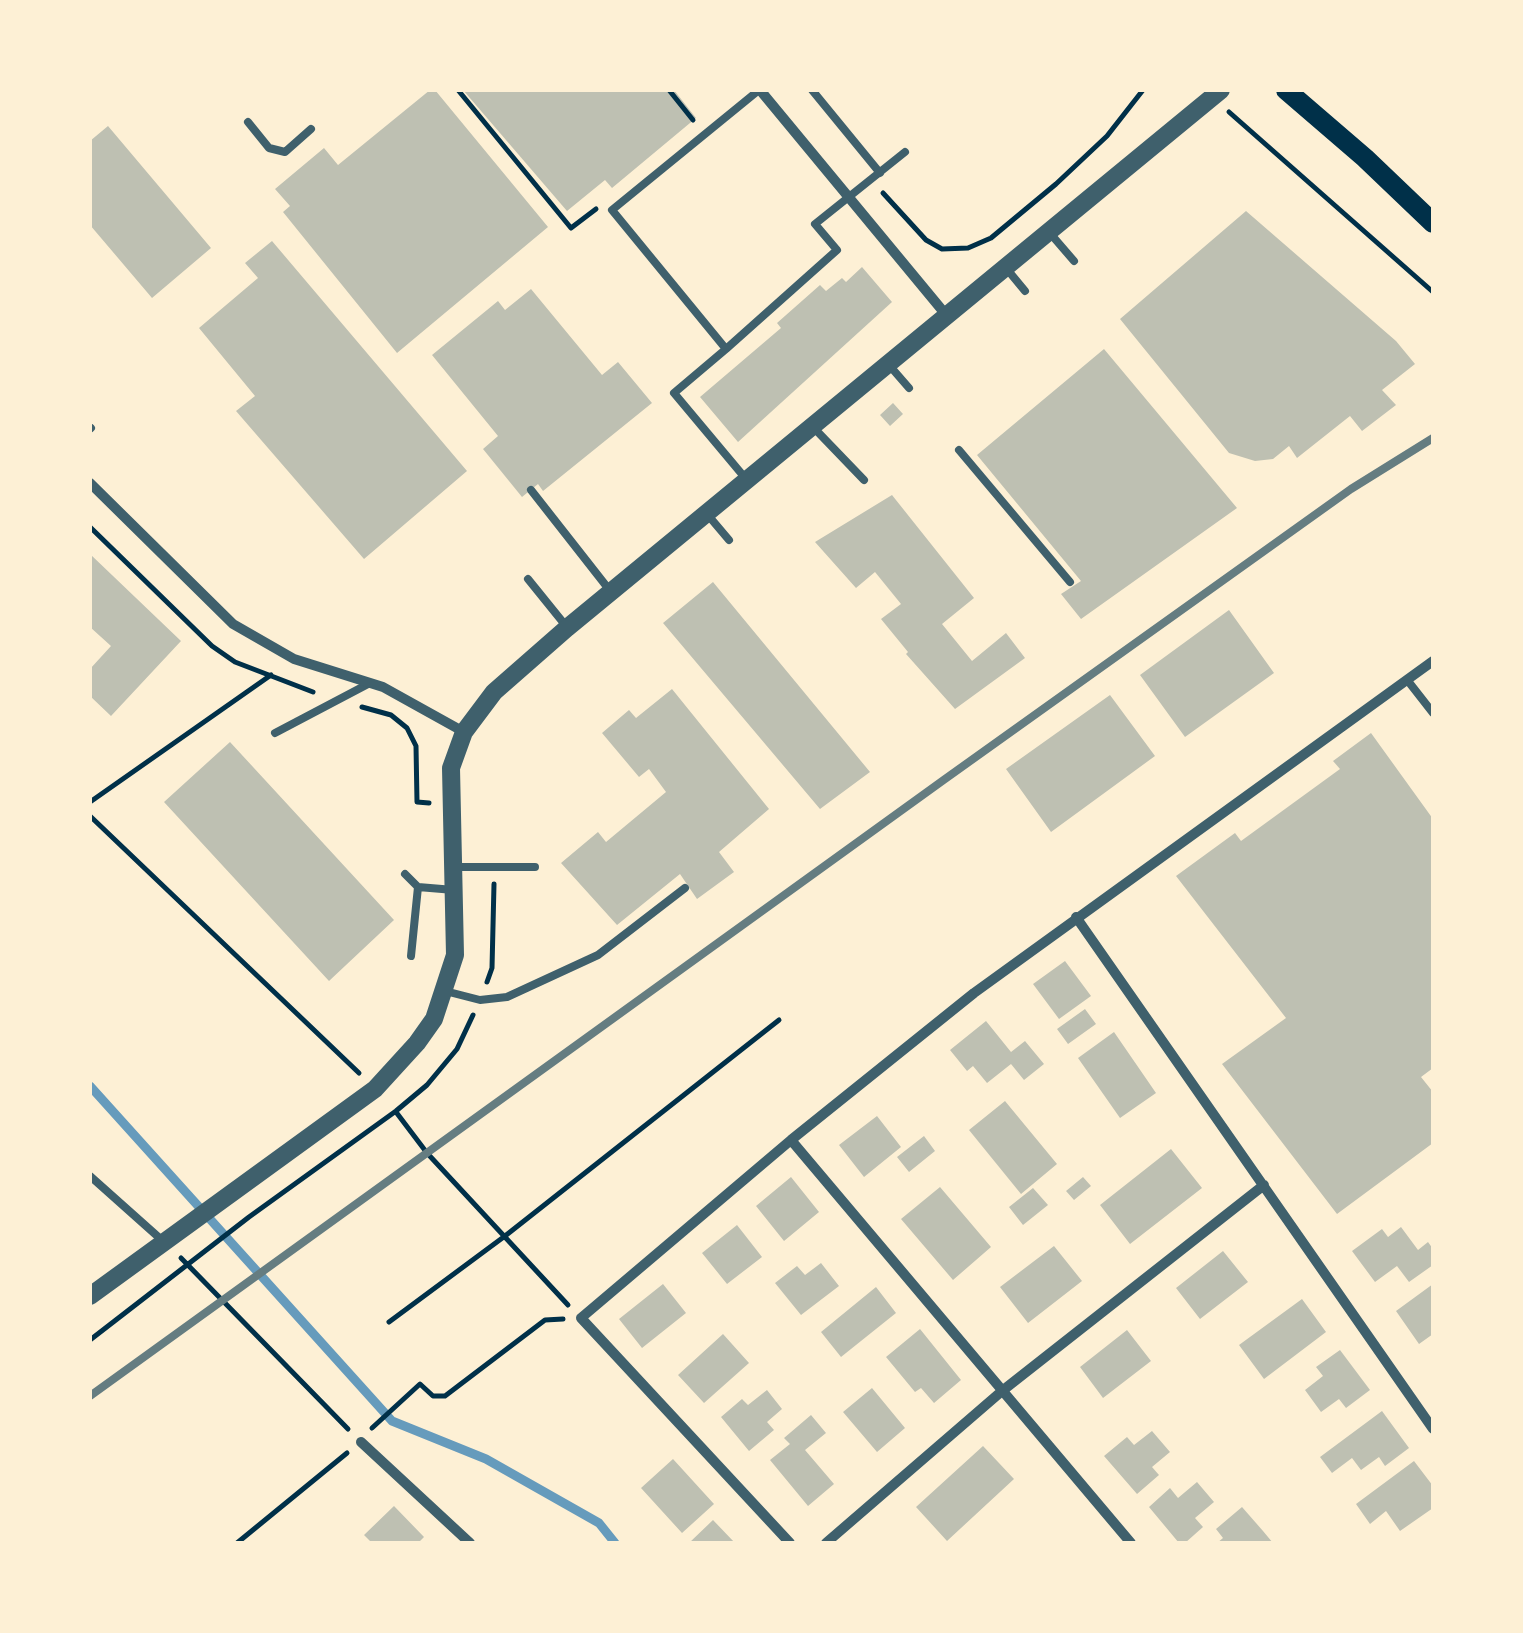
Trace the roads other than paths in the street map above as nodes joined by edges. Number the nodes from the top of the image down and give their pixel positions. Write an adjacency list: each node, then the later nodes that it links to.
1 (760, 90): 9 (street); 16 (lane)
2 (812, 90): 8 (lane)
3 (1286, 90): 10 (main road)
4 (1217, 94): 11 (street)
5 (248, 122): 6 (lane)
6 (310, 129)
7 (905, 152): 8 (lane)
8 (880, 173): 9 (lane)
9 (850, 196): 15 (street); 16 (lane)
10 (1433, 223)
11 (1049, 232): 12 (lane); 13 (street)
12 (1074, 261)
13 (1006, 268): 14 (lane); 15 (street)
14 (1026, 291)
15 (947, 316): 17 (street)
16 (726, 349): 22 (lane)
17 (888, 364): 18 (lane); 19 (street)
18 (908, 388)
19 (813, 427): 21 (lane); 22 (street)
20 (959, 450): 28 (lane)
21 (864, 480)
22 (748, 481): 25 (street)
23 (90, 483): 33 (street)
24 (531, 490): 29 (lane)
25 (707, 514): 26 (lane); 29 (street)
26 (729, 540)
27 (528, 579): 30 (lane)
28 (1070, 582)
29 (611, 592): 30 (street)
30 (567, 628): 35 (street)
31 (1433, 661): 32 (street)
32 (1408, 681): 34 (lane); 43 (street)
33 (370, 683): 35 (street); 36 (lane)
34 (1433, 713)
35 (464, 732): 37 (street)
36 (275, 733)
37 (452, 866): 38 (lane); 42 (street)
38 (536, 867)
39 (406, 874): 40 (lane)
40 (418, 888): 42 (lane); 44 (lane)
41 (685, 888): 45 (lane)
42 (454, 890): 45 (street)
43 (1076, 917): 46 (street); 48 (street)
44 (411, 956)
45 (445, 991): 49 (street)
46 (792, 1140): 51 (street); 55 (street)
47 (90, 1176): 49 (lane)
48 (1264, 1185): 51 (street); 52 (street)
49 (164, 1242): 50 (street)
50 (90, 1296)
51 (1002, 1391): 56 (street); 57 (street)
52 (1433, 1429)
53 (361, 1442): 54 (street)
54 (470, 1543)
55 (790, 1543)
56 (826, 1543)
57 (1130, 1543)

